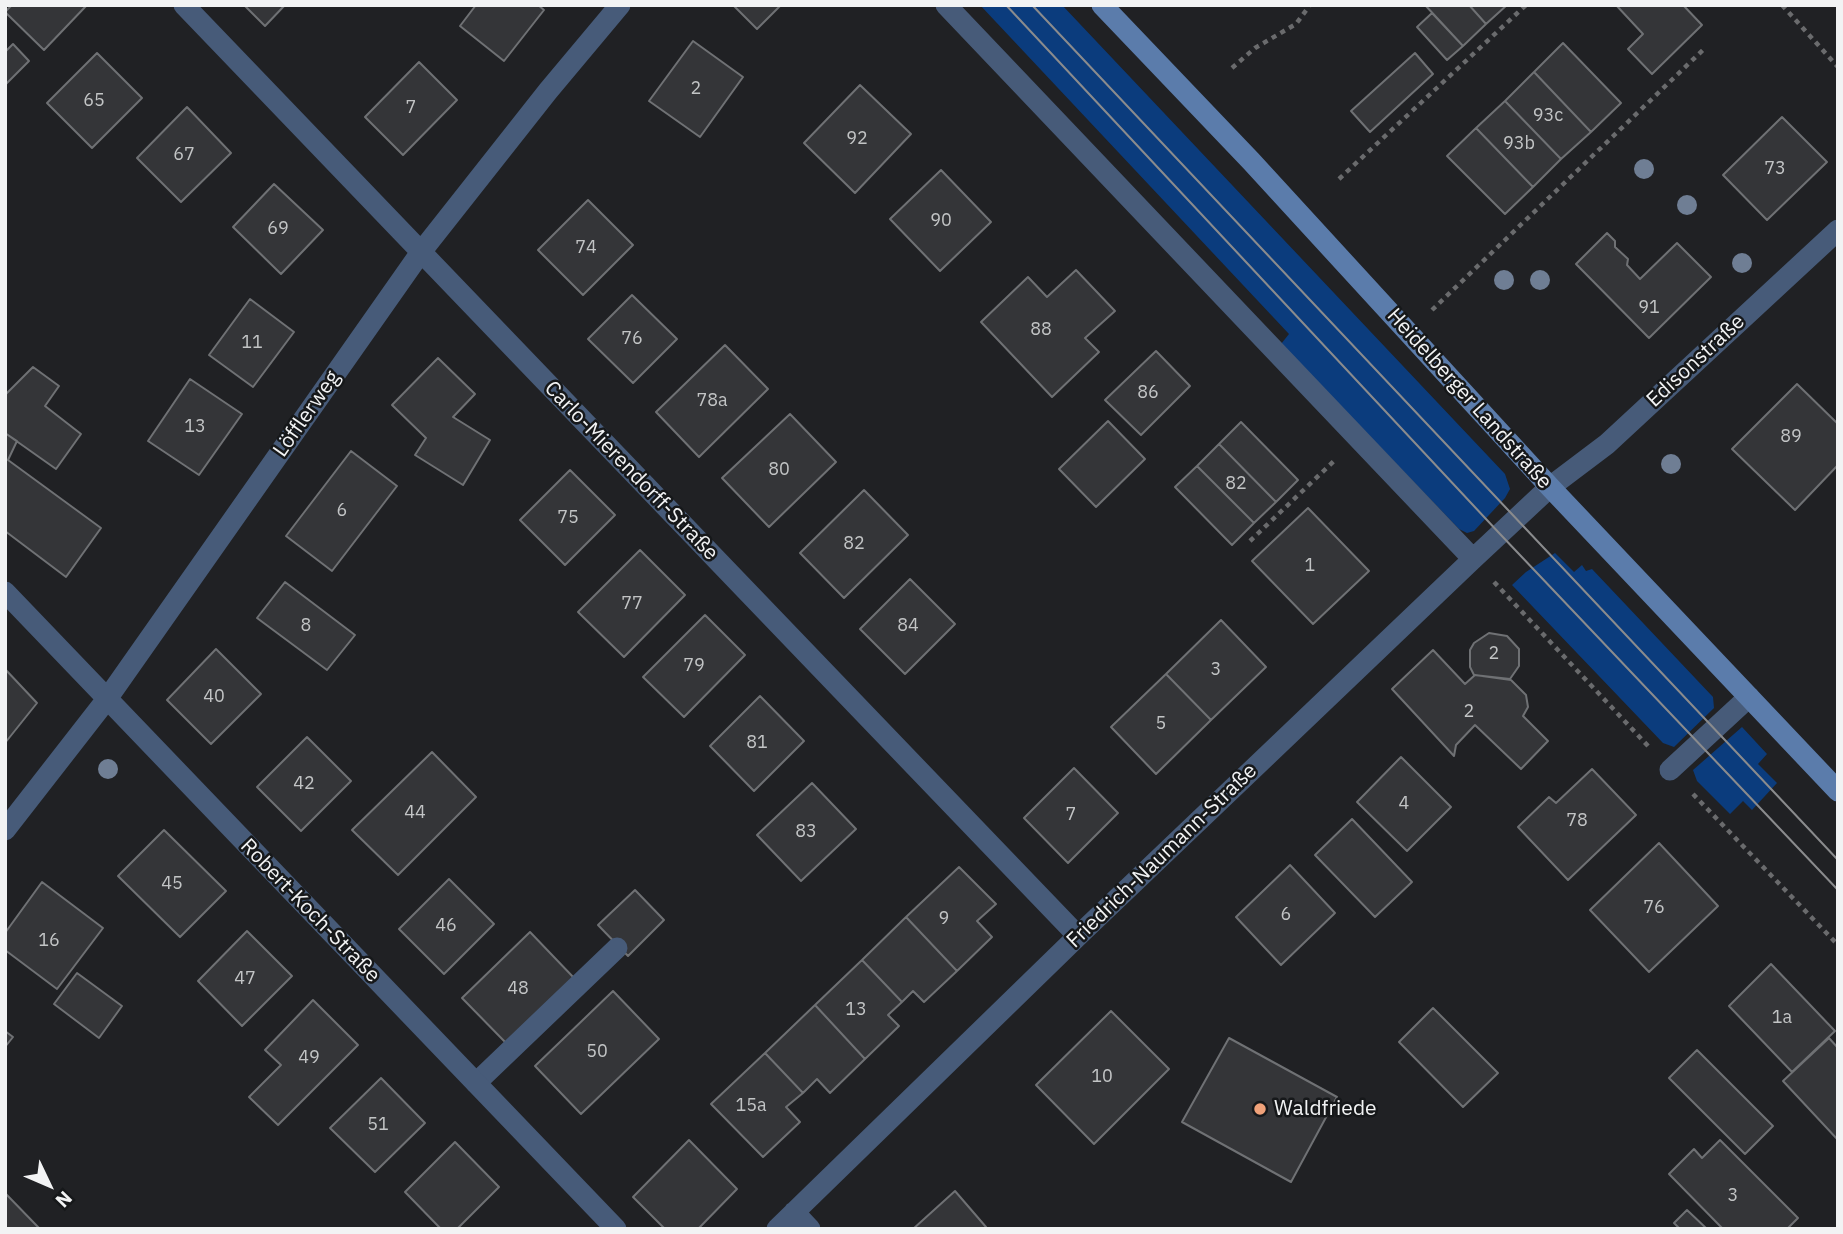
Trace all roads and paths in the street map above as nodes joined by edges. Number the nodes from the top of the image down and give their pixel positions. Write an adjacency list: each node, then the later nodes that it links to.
1 (184, 5): 13 (street, Carlo-Mierendorff-Straße)
2 (620, 5): 13 (street, Löfflerweg)
3 (946, 5): 15 (street)
4 (1102, 5): 14 (street, Heidelberger Landstraße)
5 (1310, 5): 10 (path)
6 (1526, 5): 11 (path)
7 (1782, 5): 9 (path)
8 (1705, 48): 14 (path)
9 (1838, 67)
10 (1232, 68)
11 (1339, 179)
12 (1838, 230): 16 (street, Edisonstraße)
13 (421, 253): 21 (street, Löfflerweg); 25 (street, Carlo-Mierendorff-Straße)
14 (1409, 333): 16 (street, Heidelberger Landstraße)
15 (1357, 439): 17 (path); 18 (street)
16 (1550, 487): 18 (street, Friedrich-Naumann-Straße); 20 (street, Heidelberger Landstraße)
17 (1250, 541)
18 (1473, 559): 25 (street, Friedrich-Naumann-Straße)
19 (5, 592): 21 (street, Robert-Koch-Straße)
20 (1749, 697): 22 (street); 23 (street, Heidelberger Landstraße)
21 (107, 699): 24 (street, Löfflerweg); 27 (street, Robert-Koch-Straße)
22 (1670, 770)
23 (1838, 791)
24 (5, 830)
25 (1078, 936): 28 (street, Friedrich-Naumann-Straße)
26 (617, 948): 27 (street)
27 (476, 1083): 29 (street, Robert-Koch-Straße)
28 (794, 1212): 30 (street, Friedrich-Naumann-Straße); 31 (street)
29 (616, 1229)
30 (777, 1229)
31 (810, 1229)

